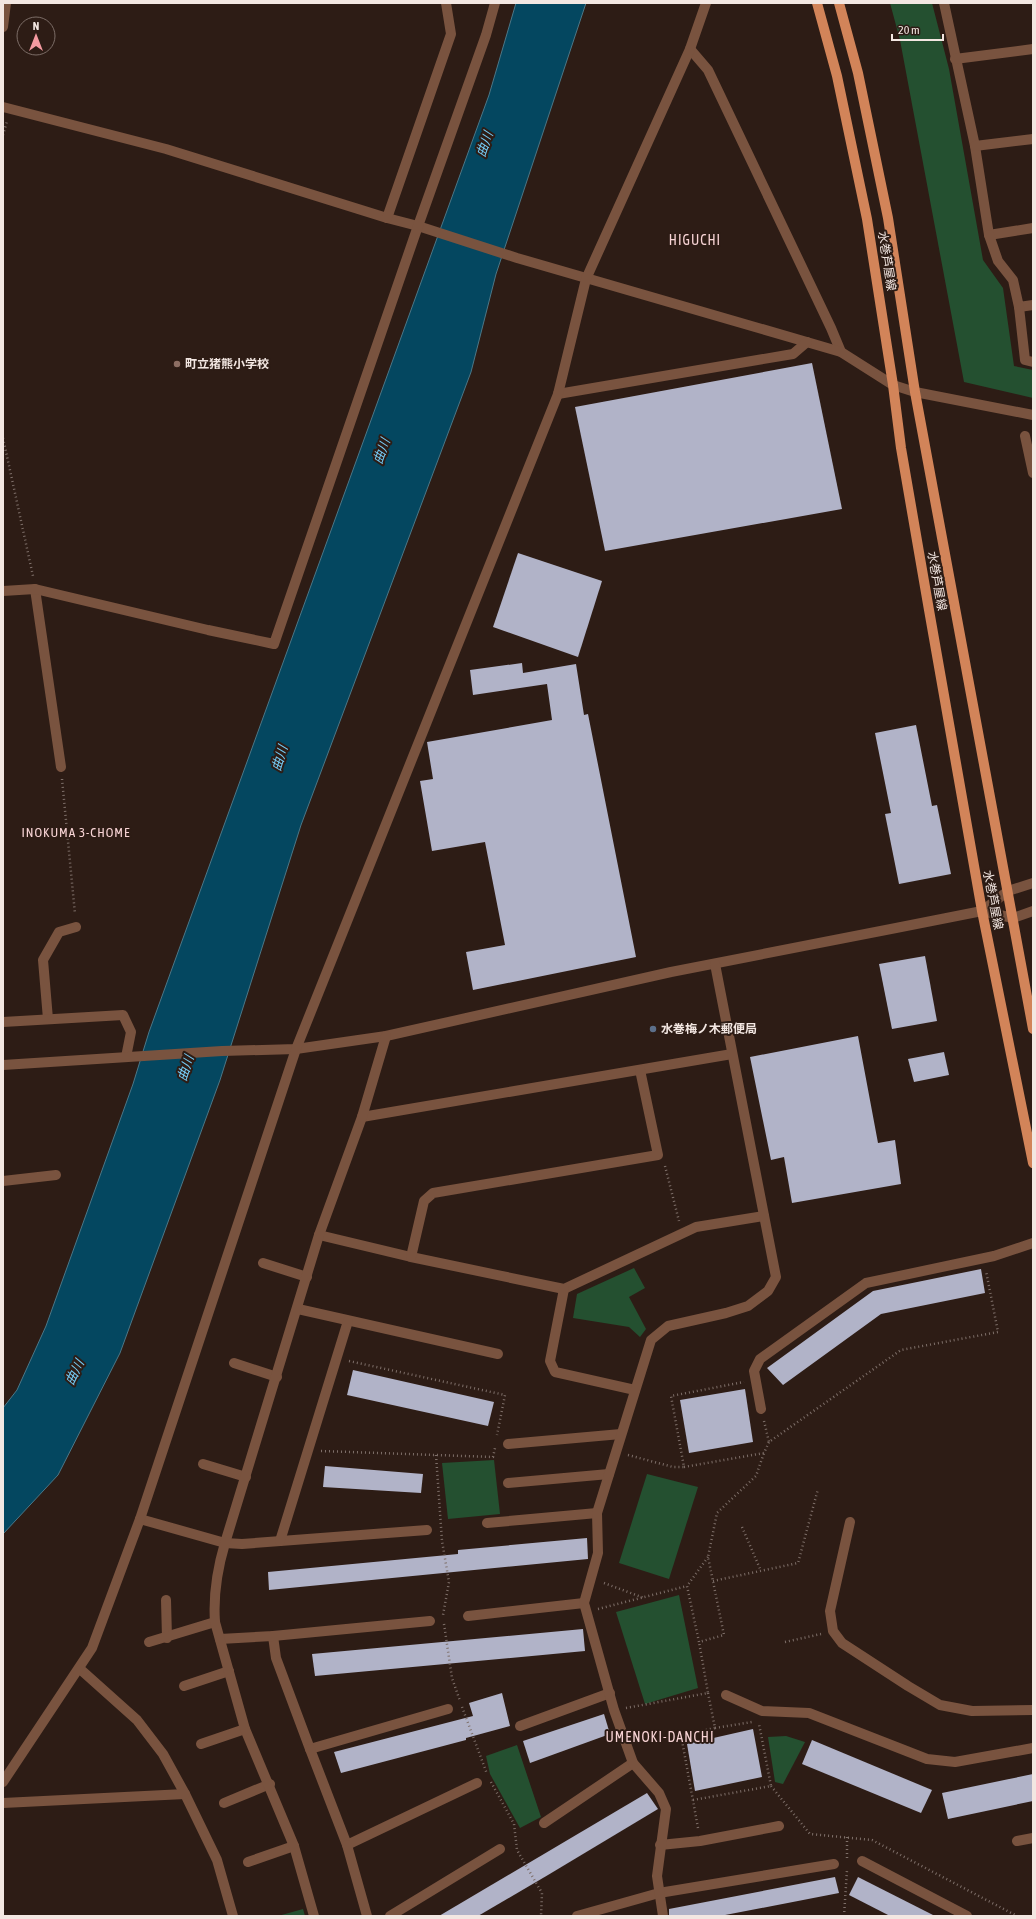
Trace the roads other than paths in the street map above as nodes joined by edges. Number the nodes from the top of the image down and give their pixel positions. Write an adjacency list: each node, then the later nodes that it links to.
1 (6, 3): 8 (street)
2 (446, 3): 15 (street)
3 (495, 3): 16 (street)
4 (706, 3): 9 (street)
5 (817, 3): 25 (main road, 水巻芦屋線)
6 (839, 3): 26 (main road, 水巻芦屋線)
7 (944, 3): 11 (street)
8 (3, 27)
9 (690, 49): 19 (street); 23 (street)
10 (1033, 49): 11 (street)
11 (955, 59): 14 (street)
12 (3, 107): 15 (street)
13 (1033, 139): 14 (street)
14 (975, 146): 18 (street)
15 (387, 218): 16 (street)
16 (418, 226): 19 (street); 31 (street)
17 (1033, 228): 18 (street)
18 (989, 235): 21 (street)
19 (586, 279): 22 (street); 27 (street)
20 (1033, 305): 21 (street)
21 (1019, 307): 24 (street)
22 (807, 342): 23 (street); 27 (street)
23 (841, 352): 25 (street)
24 (1033, 362)
25 (893, 385): 26 (street); 37 (main road, 水巻芦屋線)
26 (915, 392): 28 (street); 35 (main road, 水巻芦屋線)
27 (558, 394): 45 (street)
28 (1033, 415)
29 (1025, 436): 30 (street)
30 (1033, 473)
31 (35, 589): 32 (street); 33 (street)
32 (3, 591)
33 (61, 767)
34 (1033, 883): 35 (street)
35 (1008, 891): 37 (street); 38 (main road, 水巻芦屋線)
36 (1033, 911): 38 (street)
37 (982, 912): 38 (street); 40 (street); 51 (main road, 水巻芦屋線)
38 (1012, 918): 43 (main road, 水巻芦屋線)
39 (76, 927): 41 (street)
40 (715, 964): 44 (street); 46 (street)
41 (48, 1020): 42 (street); 47 (street)
42 (3, 1022)
43 (1033, 1029)
44 (386, 1036): 45 (street); 50 (street)
45 (296, 1049): 47 (street); 75 (street)
46 (732, 1054): 49 (street); 54 (street)
47 (130, 1057): 48 (street)
48 (3, 1065)
49 (640, 1070): 50 (street); 57 (street)
50 (362, 1117): 55 (street)
51 (1033, 1163)
52 (56, 1175): 53 (street)
53 (3, 1181)
54 (764, 1216): 60 (street); 66 (street)
55 (319, 1236): 57 (street); 59 (street)
56 (1033, 1243): 67 (street)
57 (411, 1257): 60 (street)
58 (263, 1263): 59 (street)
59 (306, 1277): 61 (street)
60 (564, 1289): 66 (street)
61 (298, 1309): 62 (street); 65 (street)
62 (348, 1321): 63 (street); 79 (street)
63 (498, 1354)
64 (234, 1363): 65 (street)
65 (277, 1377): 72 (street)
66 (635, 1390): 68 (street)
67 (762, 1409)
68 (621, 1434): 69 (street); 71 (street)
69 (508, 1444)
70 (203, 1464): 72 (street)
71 (609, 1474): 73 (street); 74 (street)
72 (246, 1477): 80 (street)
73 (508, 1483)
74 (598, 1513): 77 (street); 82 (street)
75 (140, 1519): 80 (street); 90 (street)
76 (850, 1522): 96 (street)
77 (487, 1523)
78 (427, 1530): 79 (street)
79 (280, 1541): 80 (street)
80 (225, 1543): 85 (street)
81 (166, 1600): 87 (street)
82 (585, 1607): 83 (street); 93 (street)
83 (468, 1616)
84 (430, 1621): 86 (street)
85 (215, 1622): 87 (street); 88 (street)
86 (273, 1636): 88 (street); 101 (street)
87 (167, 1638): 89 (street)
88 (220, 1639): 91 (street)
89 (149, 1642)
90 (80, 1669): 103 (street); 106 (street)
91 (229, 1671): 92 (street); 98 (street)
92 (184, 1686)
93 (610, 1693): 97 (street); 102 (street)
94 (726, 1695): 100 (street)
95 (448, 1709): 101 (street)
96 (1033, 1710)
97 (520, 1726)
98 (245, 1729): 99 (street); 105 (street)
99 (201, 1744)
100 (1033, 1748)
101 (310, 1749): 113 (street)
102 (633, 1763): 109 (street); 114 (street)
103 (3, 1782)
104 (477, 1783): 113 (street)
105 (270, 1784): 108 (street); 115 (street)
106 (185, 1794): 107 (street); 121 (street)
107 (3, 1803)
108 (224, 1803)
109 (544, 1823)
110 (779, 1826): 114 (street)
111 (1033, 1838): 112 (street)
112 (1016, 1841)
113 (347, 1845): 123 (street)
114 (660, 1845): 120 (street)
115 (294, 1846): 118 (street); 122 (street)
116 (500, 1849): 124 (street)
117 (862, 1861): 127 (street)
118 (248, 1862)
119 (834, 1864): 120 (street)
120 (659, 1893): 125 (street); 126 (street)
121 (233, 1916)
122 (314, 1916)
123 (367, 1916)
124 (390, 1916)
125 (577, 1916)
126 (663, 1916)
127 (967, 1916)

